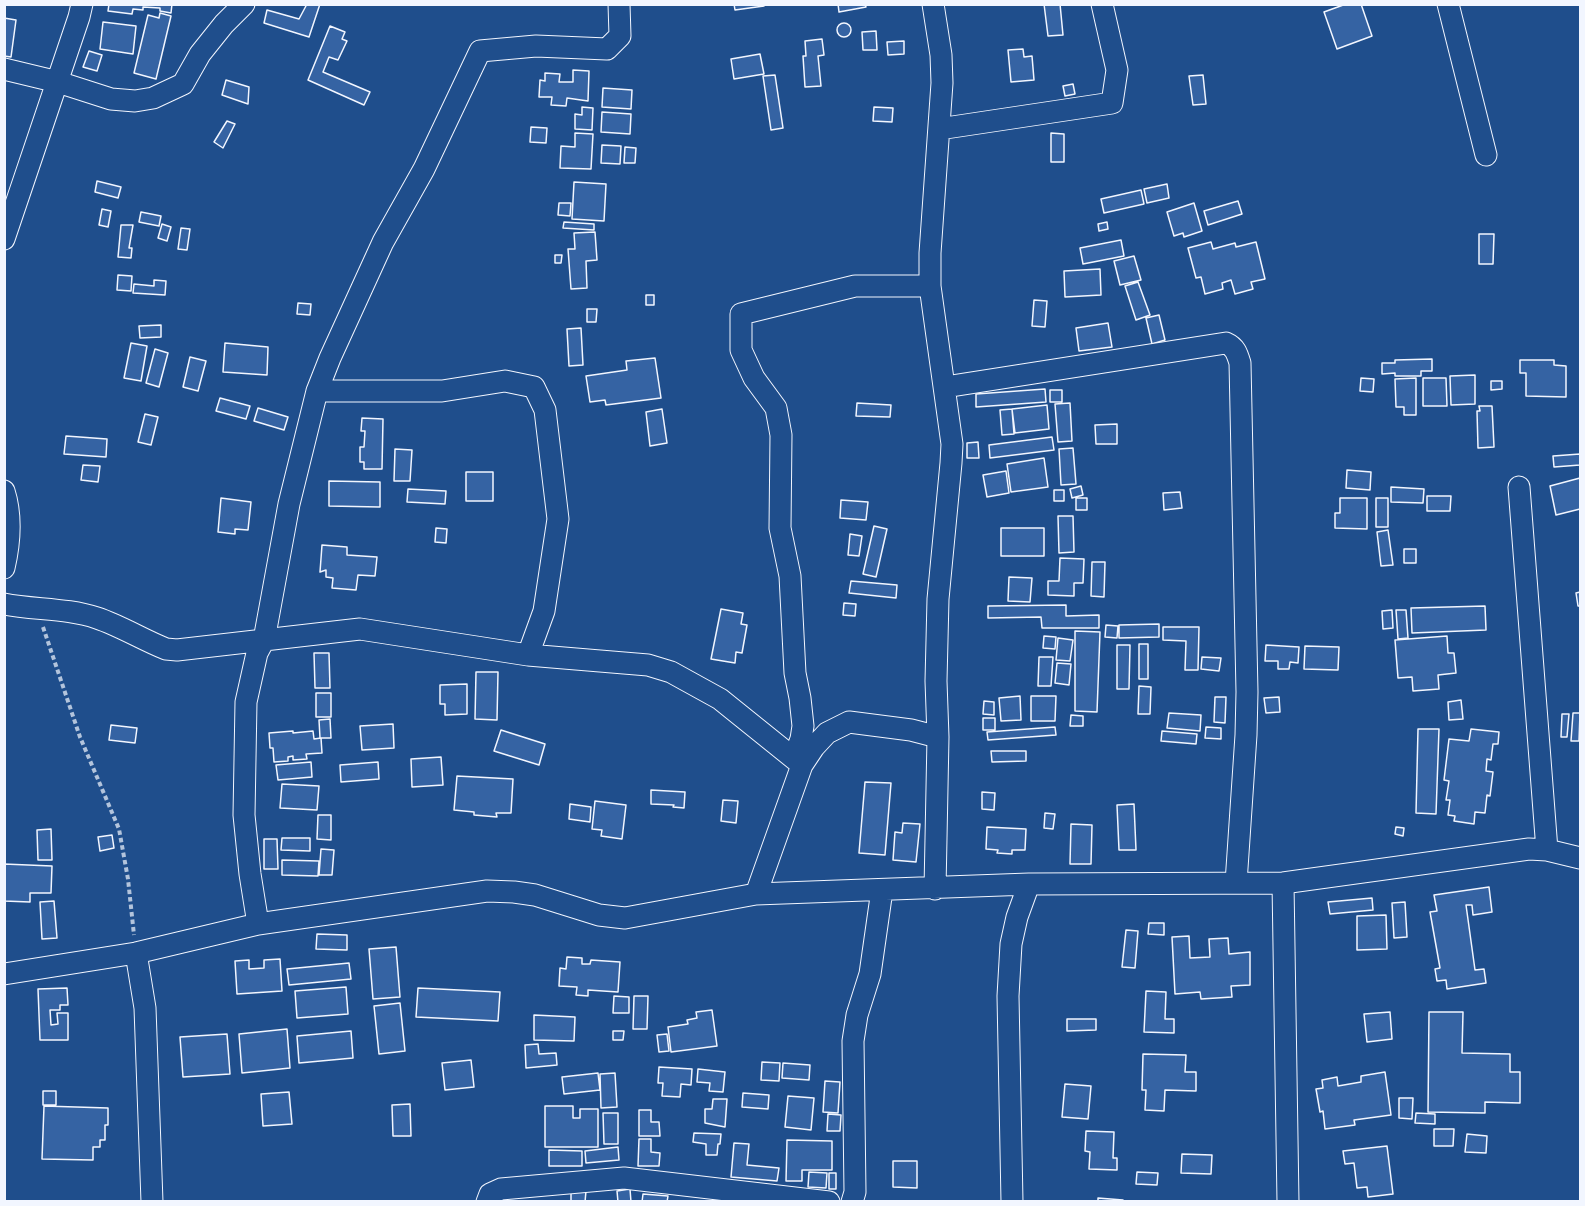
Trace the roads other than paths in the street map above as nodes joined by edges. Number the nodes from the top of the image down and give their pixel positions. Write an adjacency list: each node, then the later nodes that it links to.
1 (82, 4): 8 (street)
2 (244, 4): 8 (street)
3 (619, 4): 14 (street)
4 (933, 4): 9 (street)
5 (1102, 4): 9 (street)
6 (1448, 4): 10 (street)
7 (4, 69): 8 (street)
8 (57, 82): 11 (street)
9 (939, 129): 12 (street)
10 (1486, 154)
11 (4, 239)
12 (930, 286): 13 (street); 22 (street)
13 (945, 387): 21 (street); 25 (street)
14 (317, 391): 19 (street); 20 (street)
15 (1519, 487): 23 (street)
16 (4, 491): 17 (street)
17 (4, 568)
18 (4, 603): 19 (street)
19 (264, 640): 20 (street); 31 (street)
20 (528, 655): 22 (street)
21 (938, 737): 22 (street); 28 (street)
22 (798, 761): 30 (street)
23 (1547, 850): 24 (street); 26 (street)
24 (1581, 858)
25 (1236, 883): 26 (street); 27 (street)
26 (1283, 883): 39 (street)
27 (1029, 884): 28 (street); 38 (street)
28 (935, 889): 29 (street)
29 (882, 890): 30 (street); 37 (street)
30 (756, 894): 31 (street)
31 (258, 924): 32 (street)
32 (136, 953): 33 (street); 34 (street)
33 (4, 974)
34 (152, 1202)
35 (487, 1202): 36 (street)
36 (829, 1202)
37 (852, 1202)
38 (1011, 1202)
39 (1288, 1202)

